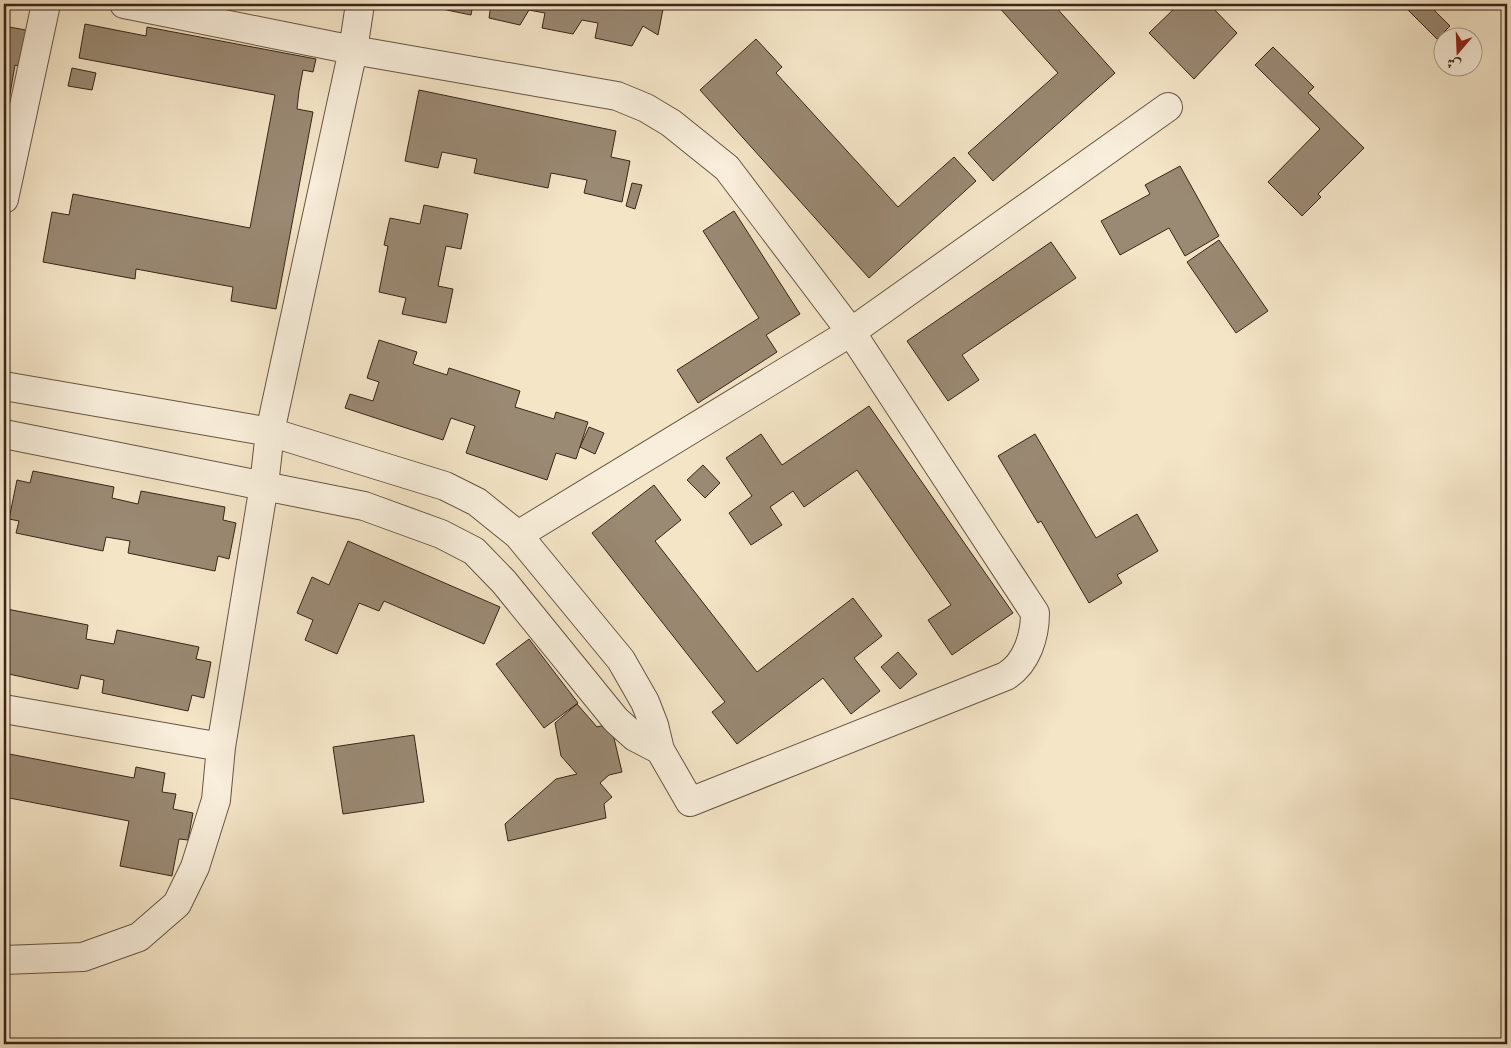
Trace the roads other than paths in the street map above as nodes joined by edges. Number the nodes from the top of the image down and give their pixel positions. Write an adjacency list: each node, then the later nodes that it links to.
1 (46, 4): 6 (street)
2 (125, 4): 4 (street)
3 (360, 4): 4 (street)
4 (353, 50): 7 (street); 9 (street)
5 (1168, 107): 7 (street)
6 (4, 199)
7 (851, 332): 12 (street); 15 (street)
8 (4, 386): 9 (street)
9 (270, 432): 11 (street); 12 (street)
10 (4, 434): 11 (street)
11 (264, 486): 14 (street); 15 (street)
12 (518, 535): 15 (street)
13 (4, 709): 14 (street)
14 (221, 747): 16 (street)
15 (660, 750)
16 (4, 960)

